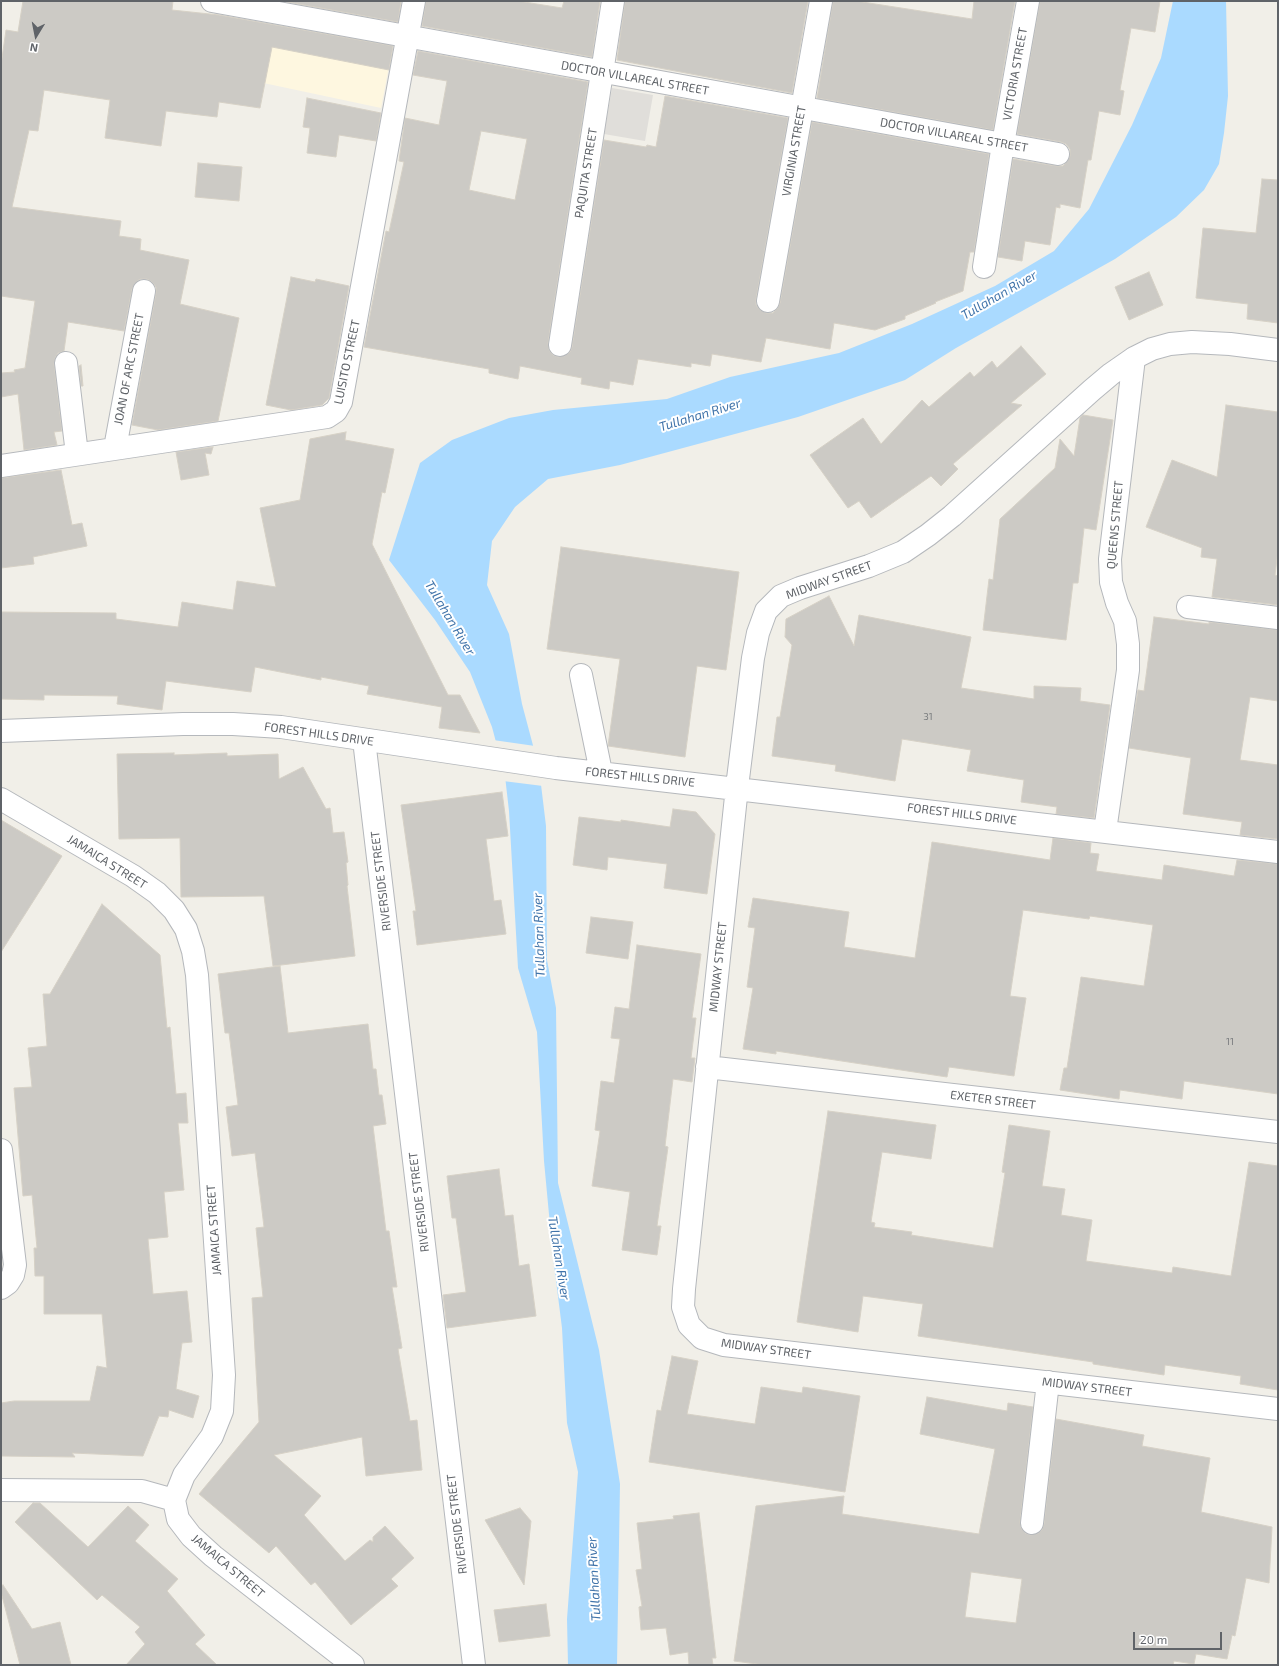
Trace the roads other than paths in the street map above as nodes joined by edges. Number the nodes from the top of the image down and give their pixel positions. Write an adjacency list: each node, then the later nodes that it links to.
1 (212, 1): 6 (street, DOCTOR VILLAREAL STREET)
2 (414, 1): 6 (street, LUISITO STREET)
3 (613, 1): 7 (street, PAQUITA STREET)
4 (821, 1): 8 (street, VIRGINIA STREET)
5 (1028, 1): 9 (street, VICTORIA STREET)
6 (408, 36): 7 (street, DOCTOR VILLAREAL STREET); 18 (street, LUISITO STREET)
7 (601, 72): 8 (street, DOCTOR VILLAREAL STREET); 14 (street, PAQUITA STREET)
8 (802, 108): 9 (street, DOCTOR VILLAREAL STREET); 13 (street, VIRGINIA STREET)
9 (1003, 144): 10 (street, DOCTOR VILLAREAL STREET); 11 (street, VICTORIA STREET)
10 (1058, 154)
11 (984, 267)
12 (144, 291): 18 (street, JOAN OF ARC STREET)
13 (768, 301)
14 (560, 345)
15 (1278, 350): 16 (street, MIDWAY STREET)
16 (1134, 358): 27 (street, MIDWAY STREET); 29 (street, QUEENS STREET)
17 (66, 363): 19 (street)
18 (115, 448): 19 (street, LUISITO STREET)
19 (77, 454): 20 (street, LUISITO STREET)
20 (1, 466)
21 (1188, 607): 22 (street)
22 (1278, 618)
23 (581, 675): 26 (street)
24 (1, 731): 25 (street, FOREST HILLS DRIVE)
25 (364, 740): 26 (street, FOREST HILLS DRIVE); 41 (street, RIVERSIDE STREET)
26 (601, 772): 27 (street, FOREST HILLS DRIVE)
27 (737, 787): 29 (street, FOREST HILLS DRIVE); 31 (street, MIDWAY STREET)
28 (1, 799): 38 (street, JAMAICA STREET)
29 (1105, 831): 30 (street, FOREST HILLS DRIVE)
30 (1278, 852)
31 (707, 1067): 32 (street, EXETER STREET); 35 (street, MIDWAY STREET)
32 (1278, 1132)
33 (1, 1150): 34 (street)
34 (1, 1288)
35 (1048, 1382): 36 (street, MIDWAY STREET); 39 (street)
36 (1278, 1409)
37 (1, 1490): 38 (street)
38 (174, 1500): 40 (street, JAMAICA STREET)
39 (1032, 1523)
40 (353, 1665)
41 (474, 1665)

